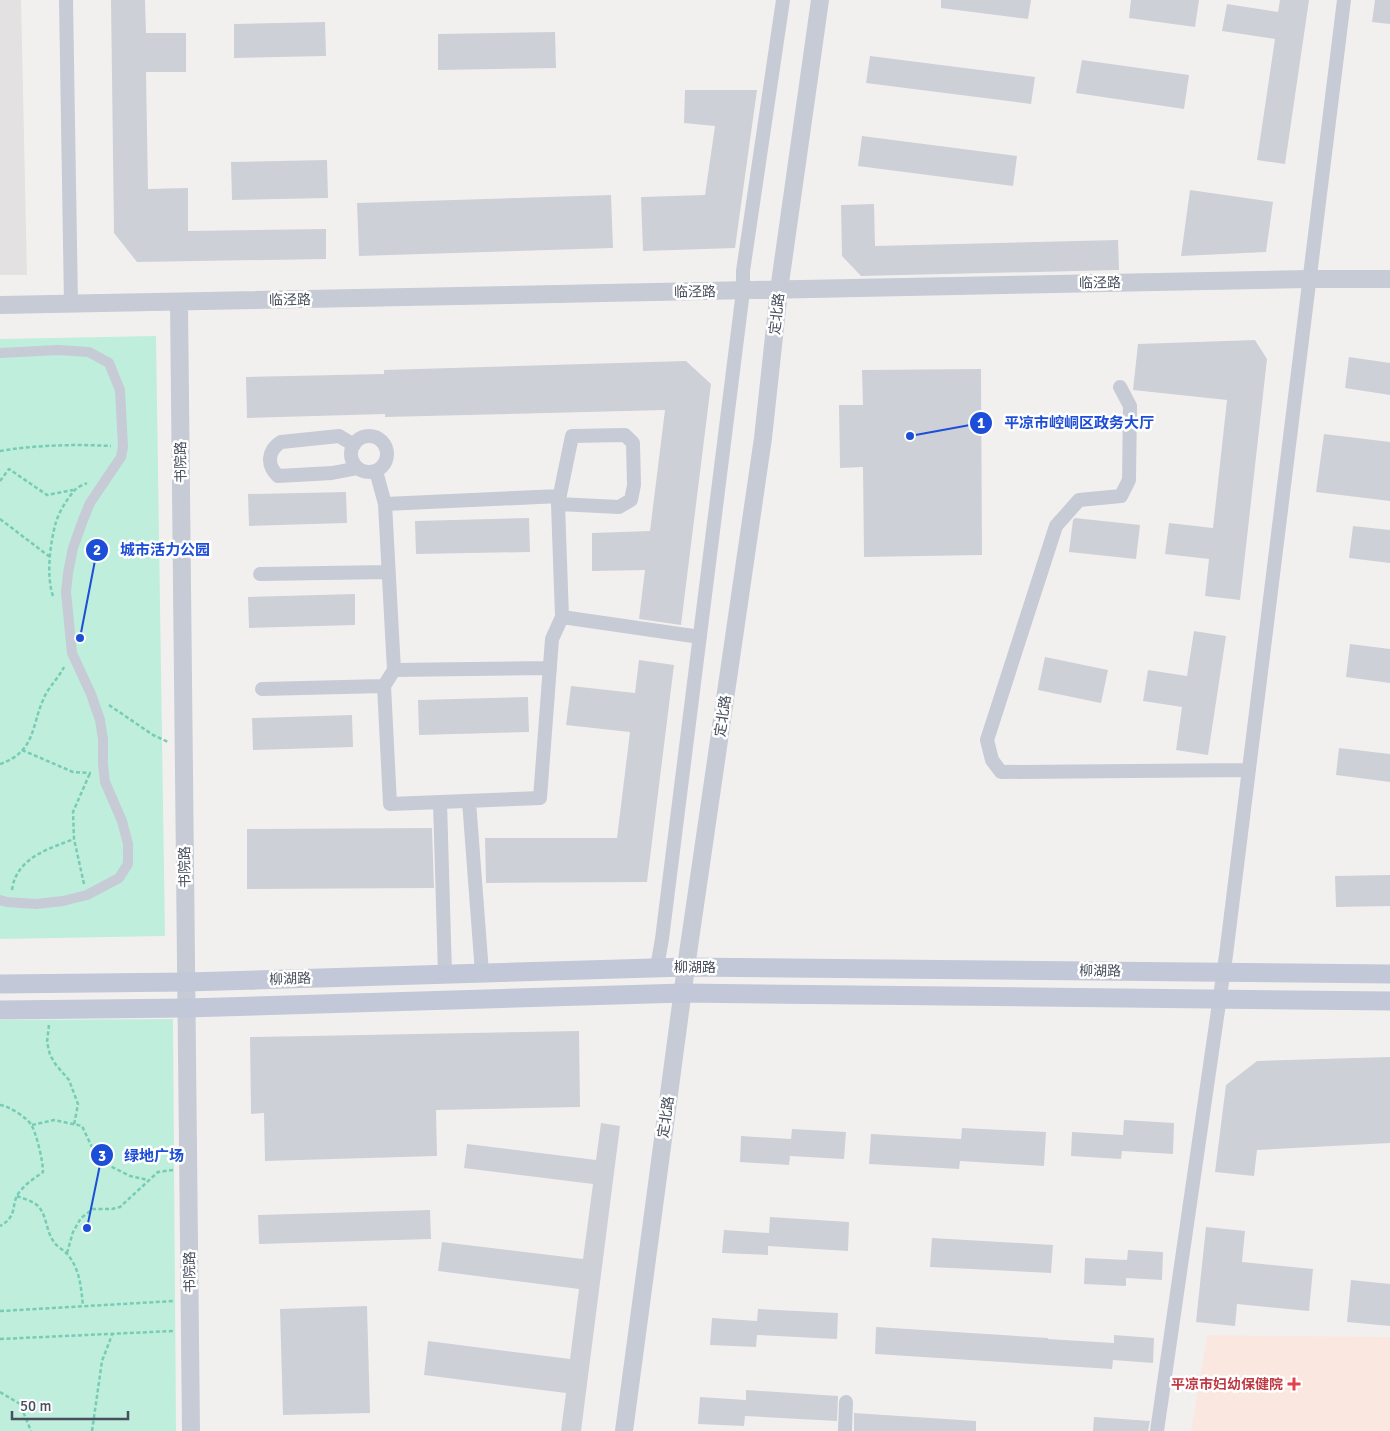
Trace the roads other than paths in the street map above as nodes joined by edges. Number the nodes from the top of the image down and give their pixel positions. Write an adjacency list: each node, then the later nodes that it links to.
1 (66, 0): 10 (street)
2 (783, 0): 8 (street)
3 (820, 0): 7 (street, 定北路)
4 (1344, 0): 5 (street)
5 (1310, 279): 6 (street, 临泾路); 7 (street, 临泾路); 27 (street)
6 (1390, 279)
7 (779, 290): 8 (street, 临泾路); 31 (street, 定北路)
8 (743, 291): 9 (street, 临泾路); 22 (street)
9 (179, 303): 10 (street, 临泾路); 37 (street, 书院路)
10 (71, 304): 11 (street, 临泾路)
11 (0, 305)
12 (0, 353): 30 (street)
13 (1120, 387): 27 (street)
14 (354, 445): 15 (street); 15 (street); 16 (street)
15 (358, 468): 16 (street)
16 (376, 471): 18 (street)
17 (559, 500): 17 (street); 18 (street); 21 (street)
18 (385, 504): 19 (street)
19 (388, 572): 20 (street); 24 (street)
20 (260, 574)
21 (562, 617): 22 (street); 23 (street)
22 (700, 637): 32 (street)
23 (550, 668): 24 (street); 28 (street)
24 (394, 670): 25 (street)
25 (384, 686): 26 (street); 29 (street)
26 (262, 689)
27 (1249, 770): 34 (street)
28 (469, 801): 29 (street); 33 (street)
29 (440, 802): 35 (street)
30 (4, 901)
31 (686, 966): 32 (main road, 柳湖路); 34 (main road, 柳湖路); 39 (street, 定北路)
32 (657, 967): 33 (main road, 柳湖路)
33 (482, 973): 35 (main road, 柳湖路)
34 (1223, 973): 36 (main road, 柳湖路); 40 (street)
35 (445, 974): 37 (main road, 柳湖路)
36 (1390, 974)
37 (187, 982): 38 (main road, 柳湖路); 42 (street, 书院路)
38 (0, 984)
39 (682, 993): 40 (main road, 柳湖路); 42 (main road, 柳湖路); 46 (street, 定北路)
40 (1220, 999): 41 (main road, 柳湖路); 48 (street)
41 (1390, 1000)
42 (187, 1008): 43 (main road, 柳湖路); 45 (street, 书院路)
43 (0, 1010)
44 (846, 1402): 47 (street)
45 (191, 1431)
46 (624, 1431)
47 (844, 1431)
48 (1157, 1431)

